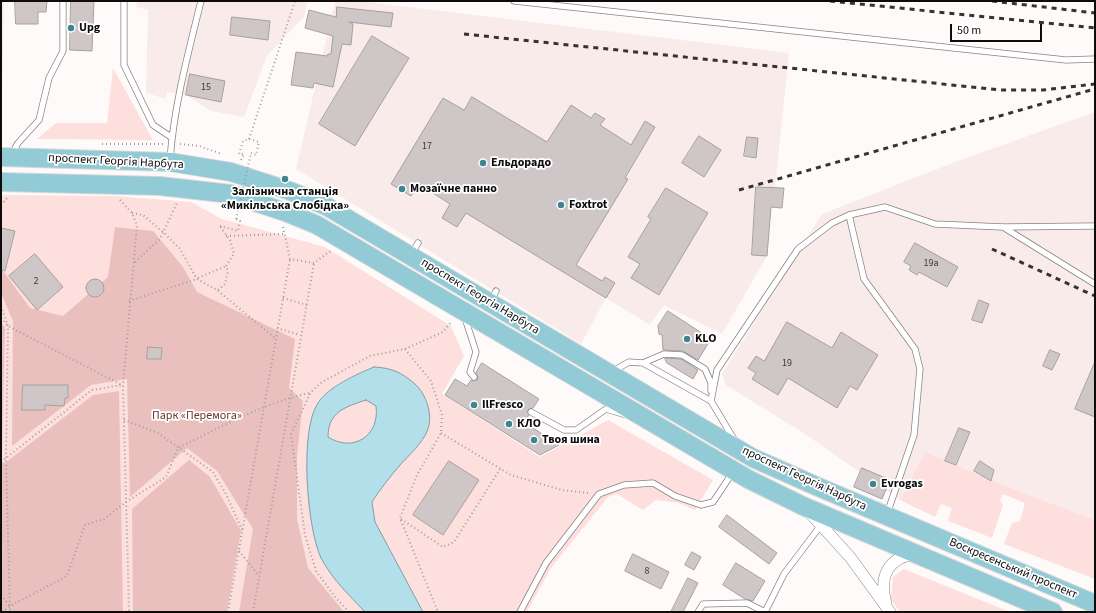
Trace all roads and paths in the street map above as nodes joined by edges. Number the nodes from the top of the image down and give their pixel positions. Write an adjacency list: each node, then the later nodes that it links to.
1 (63, 1): 10 (lane)
2 (124, 1): 7 (lane)
3 (201, 1): 7 (lane)
4 (295, 1): 8 (path)
5 (514, 1): 6 (lane)
6 (1095, 59)
7 (172, 137): 11 (lane)
8 (249, 139): 9 (path); 23 (path, bridge)
9 (244, 154)
10 (6, 157): 11 (main road, проспект Георгія Нарбута)
11 (170, 162): 45 (main road, проспект Георгія Нарбута)
12 (6, 189): 15 (path); 36 (main road, проспект Георгія Нарбута)
13 (116, 196): 16 (path)
14 (180, 196): 21 (path)
15 (1, 205)
16 (132, 213): 21 (path); 26 (path)
17 (849, 215): 20 (lane); 50 (lane); 68 (lane)
18 (282, 220): 22 (path)
19 (1095, 226): 20 (lane)
20 (1003, 227): 30 (lane)
21 (164, 232): 26 (path); 29 (path)
22 (284, 234): 23 (path); 25 (path)
23 (226, 236): 28 (path)
24 (337, 247): 27 (path)
25 (290, 259): 27 (path); 32 (path)
26 (134, 263): 33 (path)
27 (314, 263): 34 (path)
28 (226, 266): 29 (path); 31 (path)
29 (197, 279): 31 (path); 33 (path)
30 (1095, 284)
31 (217, 290): 42 (path)
32 (283, 298): 34 (path); 40 (path)
33 (129, 301): 47 (path)
34 (307, 305): 41 (path)
35 (1, 306): 39 (path)
36 (464, 312): 46 (lane); 53 (main road, проспект Георгія Нарбута)
37 (1, 318): 39 (path)
38 (450, 323): 43 (path)
39 (8, 326): 47 (path); 61 (path)
40 (277, 328): 41 (path); 42 (path)
41 (301, 335): 49 (path)
42 (275, 338): 51 (path)
43 (405, 349): 48 (path); 56 (path)
44 (644, 363): 45 (lane); 50 (lane); 50 (lane)
45 (604, 371): 59 (main road, проспект Георгія Нарбута)
46 (474, 377)
47 (123, 385): 54 (path); 61 (path)
48 (311, 392): 49 (path); 57 (path)
49 (290, 397): 51 (path); 55 (path)
50 (711, 401): 59 (lane)
51 (264, 407): 58 (path); 71 (path)
52 (531, 412): 53 (lane)
53 (641, 416): 64 (main road, проспект Георгія Нарбута)
54 (124, 420): 58 (path); 66 (path)
55 (284, 433): 57 (path); 75 (path)
56 (441, 433): 63 (path); 69 (path)
57 (291, 434): 85 (path)
58 (178, 448): 66 (path); 71 (path)
59 (742, 452): 68 (main road, проспект Георгія Нарбута)
60 (1, 456): 61 (path)
61 (6, 457): 62 (path); 78 (path)
62 (1, 462)
63 (500, 469): 65 (path); 69 (path)
64 (733, 471): 65 (lane); 67 (main road, проспект Георгія Нарбута)
65 (599, 494): 87 (lane)
66 (126, 502): 78 (path); 82 (path)
67 (803, 506): 70 (street); 74 (main road, проспект Георгія Нарбута)
68 (886, 516): 72 (main road, проспект Георгія Нарбута)
69 (400, 518): 86 (path)
70 (821, 525): 79 (street); 89 (lane)
71 (242, 530): 73 (path)
72 (931, 535): 77 (main road, Воскресенський проспект)
73 (239, 551): 75 (path); 83 (path)
74 (916, 554): 79 (street); 90 (main road, Воскресенський проспект)
75 (259, 576): 84 (path)
76 (1, 595): 78 (path)
77 (1095, 604)
78 (10, 606): 80 (path); 81 (path)
79 (888, 609)
80 (2, 612)
81 (10, 612)
82 (129, 612)
83 (228, 612)
84 (253, 612)
85 (349, 612)
86 (438, 612)
87 (520, 612)
88 (698, 612): 89 (lane)
89 (765, 612)
90 (1053, 612)

